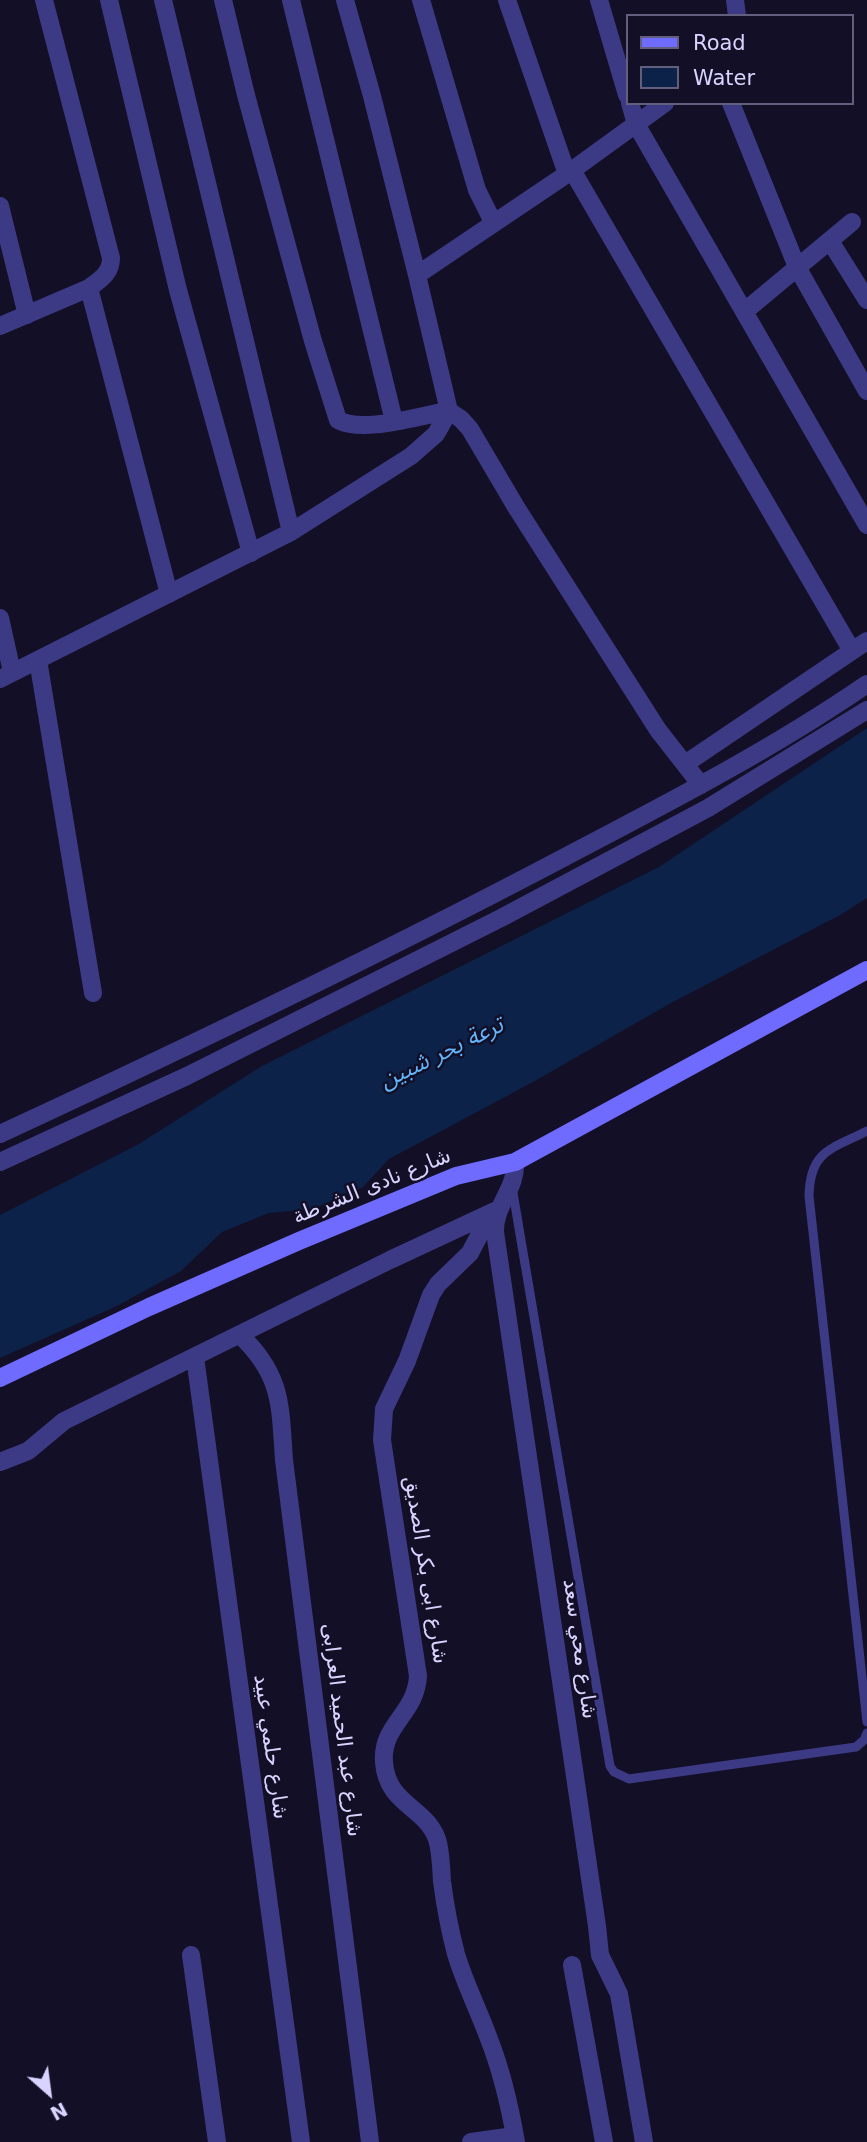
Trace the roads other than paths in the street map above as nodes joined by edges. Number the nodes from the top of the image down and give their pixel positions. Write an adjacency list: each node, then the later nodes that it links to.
1 (44, 0): 22 (street)
2 (109, 0): 32 (street)
3 (163, 0): 31 (street)
4 (223, 0): 29 (street)
5 (291, 0): 29 (street)
6 (345, 0): 21 (street)
7 (421, 0): 17 (street)
8 (507, 0): 15 (street)
9 (599, 0): 10 (street)
10 (626, 92)
11 (631, 105): 14 (street)
12 (662, 105): 14 (street)
13 (732, 105): 20 (street)
14 (636, 124): 15 (street); 24 (street)
15 (570, 172): 17 (street); 35 (street)
16 (0, 206): 25 (street)
17 (493, 222): 21 (street)
18 (852, 222): 19 (street)
19 (830, 241): 20 (street); 23 (street)
20 (797, 267): 24 (street); 27 (street)
21 (417, 275): 28 (street)
22 (89, 288): 25 (street); 33 (street)
23 (867, 300)
24 (745, 311): 30 (street)
25 (27, 315): 26 (street)
26 (0, 326)
27 (867, 391)
28 (449, 411): 29 (street); 31 (street); 40 (street)
29 (394, 421)
30 (867, 524)
31 (291, 532): 32 (street)
32 (251, 553): 33 (street)
33 (169, 594): 36 (street)
34 (0, 618): 37 (street)
35 (860, 646): 40 (street)
36 (38, 660): 37 (street); 43 (street)
37 (6, 676)
38 (867, 684): 41 (street)
39 (867, 710): 46 (street)
40 (685, 764): 41 (street)
41 (701, 785): 45 (street)
42 (867, 970): 47 (main road, شارع نادى الشرطة)
43 (93, 993)
44 (867, 1131): 54 (lane)
45 (0, 1134)
46 (0, 1162)
47 (515, 1162): 48 (street, شارع محي سعد); 52 (main road, شارع نادى الشرطة)
48 (512, 1186): 49 (street, شارع محي سعد); 55 (lane)
49 (498, 1210): 50 (street); 58 (street, شارع ابى بكر الصديق); 64 (street, شارع محي سعد)
50 (240, 1335): 51 (street); 61 (street, شارع عبد الحميد العرابى)
51 (195, 1357): 53 (street); 60 (street, شارع حلمي عبيد)
52 (0, 1378)
53 (0, 1462)
54 (867, 1722)
55 (867, 1733)
56 (191, 1955): 59 (street)
57 (572, 1965): 63 (street)
58 (515, 2139): 62 (street)
59 (217, 2142)
60 (301, 2142)
61 (370, 2142)
62 (471, 2142)
63 (604, 2142)
64 (644, 2142)

